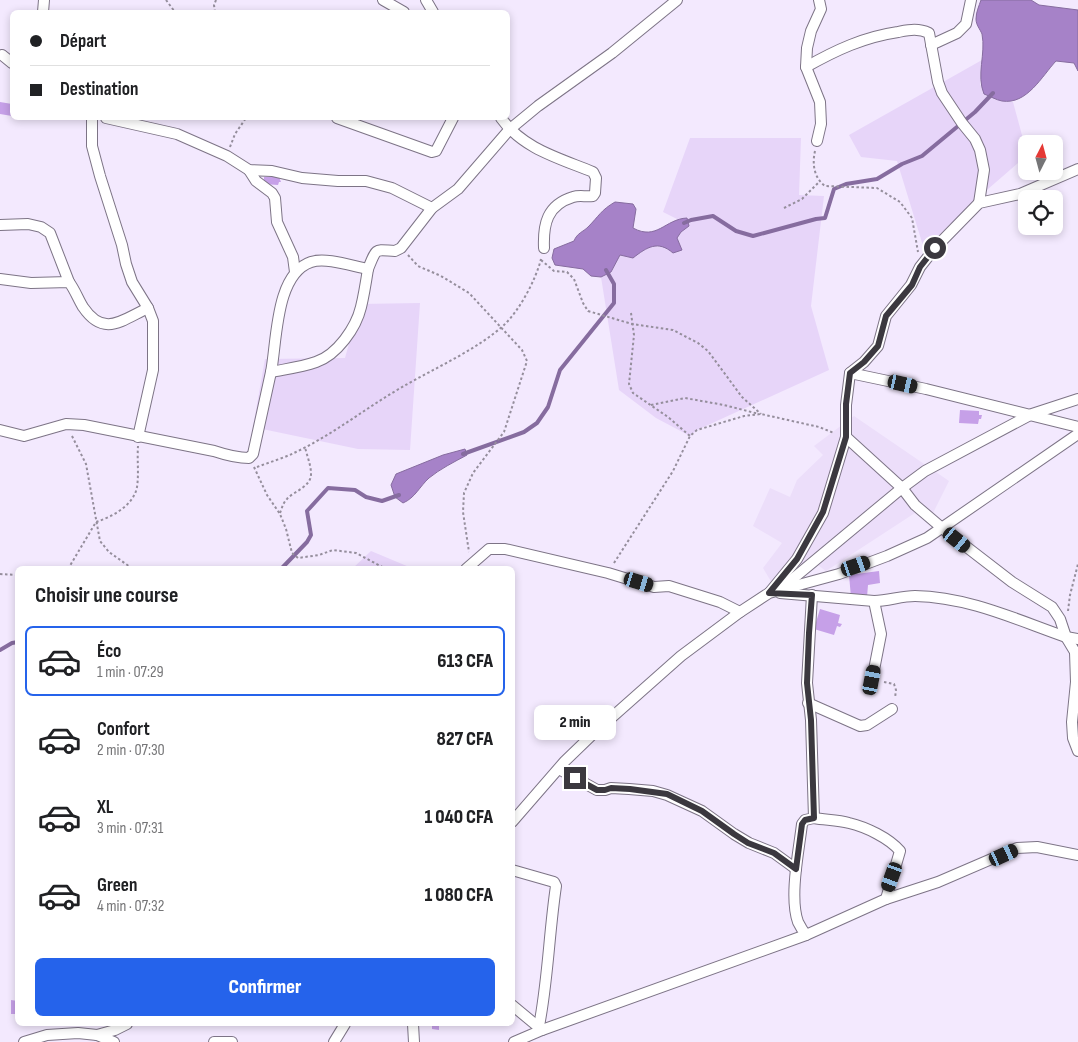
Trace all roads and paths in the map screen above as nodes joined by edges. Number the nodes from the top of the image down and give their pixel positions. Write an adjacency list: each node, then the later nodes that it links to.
1 (383, 0): 5 (street)
2 (677, 0): 14 (street)
3 (819, 0): 7 (street)
4 (971, 0): 6 (street)
5 (400, 10)
6 (931, 45): 7 (street); 20 (street)
7 (806, 67): 15 (street)
8 (92, 120): 32 (street)
9 (115, 120): 16 (street)
10 (245, 120): 16 (path)
11 (343, 120): 12 (street)
12 (452, 120)
13 (502, 120): 14 (street)
14 (509, 130): 21 (street); 25 (street)
15 (817, 141): 19 (path)
16 (227, 156): 18 (street)
17 (1078, 169): 20 (street)
18 (249, 170): 21 (street); 29 (street)
19 (819, 182): 22 (path); 27 (path)
20 (979, 204): 27 (street)
21 (432, 208): 24 (street)
22 (784, 208)
23 (0, 225): 31 (street)
24 (401, 248): 28 (street); 35 (path)
25 (544, 248): 26 (path)
26 (541, 260): 34 (path); 35 (path)
27 (920, 267): 37 (street)
28 (368, 269): 29 (street); 36 (street)
29 (295, 272): 36 (street)
30 (0, 280): 31 (street)
31 (69, 282): 32 (street)
32 (148, 308): 47 (street)
33 (631, 313): 34 (path)
34 (632, 324): 39 (path); 40 (path)
35 (501, 327): 49 (path); 60 (path)
36 (271, 372): 50 (street)
37 (850, 373): 41 (street); 48 (street)
38 (1078, 399): 41 (street)
39 (651, 406): 40 (path); 46 (path)
40 (761, 414): 46 (path); 48 (path)
41 (1032, 414): 43 (street); 52 (street)
42 (66, 424): 44 (street); 47 (street); 54 (path)
43 (1078, 427)
44 (0, 430)
45 (1078, 434): 55 (street)
46 (690, 436): 61 (path)
47 (138, 437): 50 (street); 54 (path)
48 (846, 437): 52 (street); 65 (street)
49 (305, 447): 51 (path); 53 (path)
50 (249, 458): 51 (path)
51 (255, 468): 53 (path)
52 (902, 488): 55 (street); 64 (street)
53 (280, 514): 59 (path)
54 (96, 522): 57 (path); 58 (path)
55 (942, 528): 64 (street); 70 (street)
56 (1078, 564): 69 (path)
57 (70, 566)
58 (129, 566)
59 (381, 566)
60 (468, 566): 61 (street)
61 (608, 573): 68 (street)
62 (0, 574): 63 (path)
63 (15, 575)
64 (780, 589): 65 (street)
65 (769, 593): 66 (street); 68 (street)
66 (812, 595): 67 (street); 73 (street)
67 (874, 601): 70 (street); 72 (street)
68 (740, 612): 76 (street)
69 (1068, 614)
70 (1066, 637): 71 (street); 75 (street)
71 (1078, 639)
72 (872, 680): 74 (path)
73 (808, 703): 74 (street); 77 (street)
74 (892, 709)
75 (1078, 751)
76 (559, 769): 78 (street); 80 (street)
77 (814, 818): 80 (street); 82 (street)
78 (515, 819)
79 (1078, 855): 82 (street)
80 (796, 869): 83 (street)
81 (515, 871): 88 (street)
82 (886, 899): 83 (street)
83 (806, 935): 88 (street)
84 (515, 1007): 88 (street)
85 (123, 1026): 89 (street)
86 (345, 1026): 95 (street)
87 (413, 1026): 96 (street)
88 (541, 1028): 97 (street)
89 (97, 1035): 90 (street); 92 (street)
90 (78, 1038): 91 (street)
91 (24, 1042)
92 (114, 1042)
93 (214, 1042): 94 (street)
94 (232, 1042)
95 (334, 1042)
96 (414, 1042)
97 (514, 1042)

